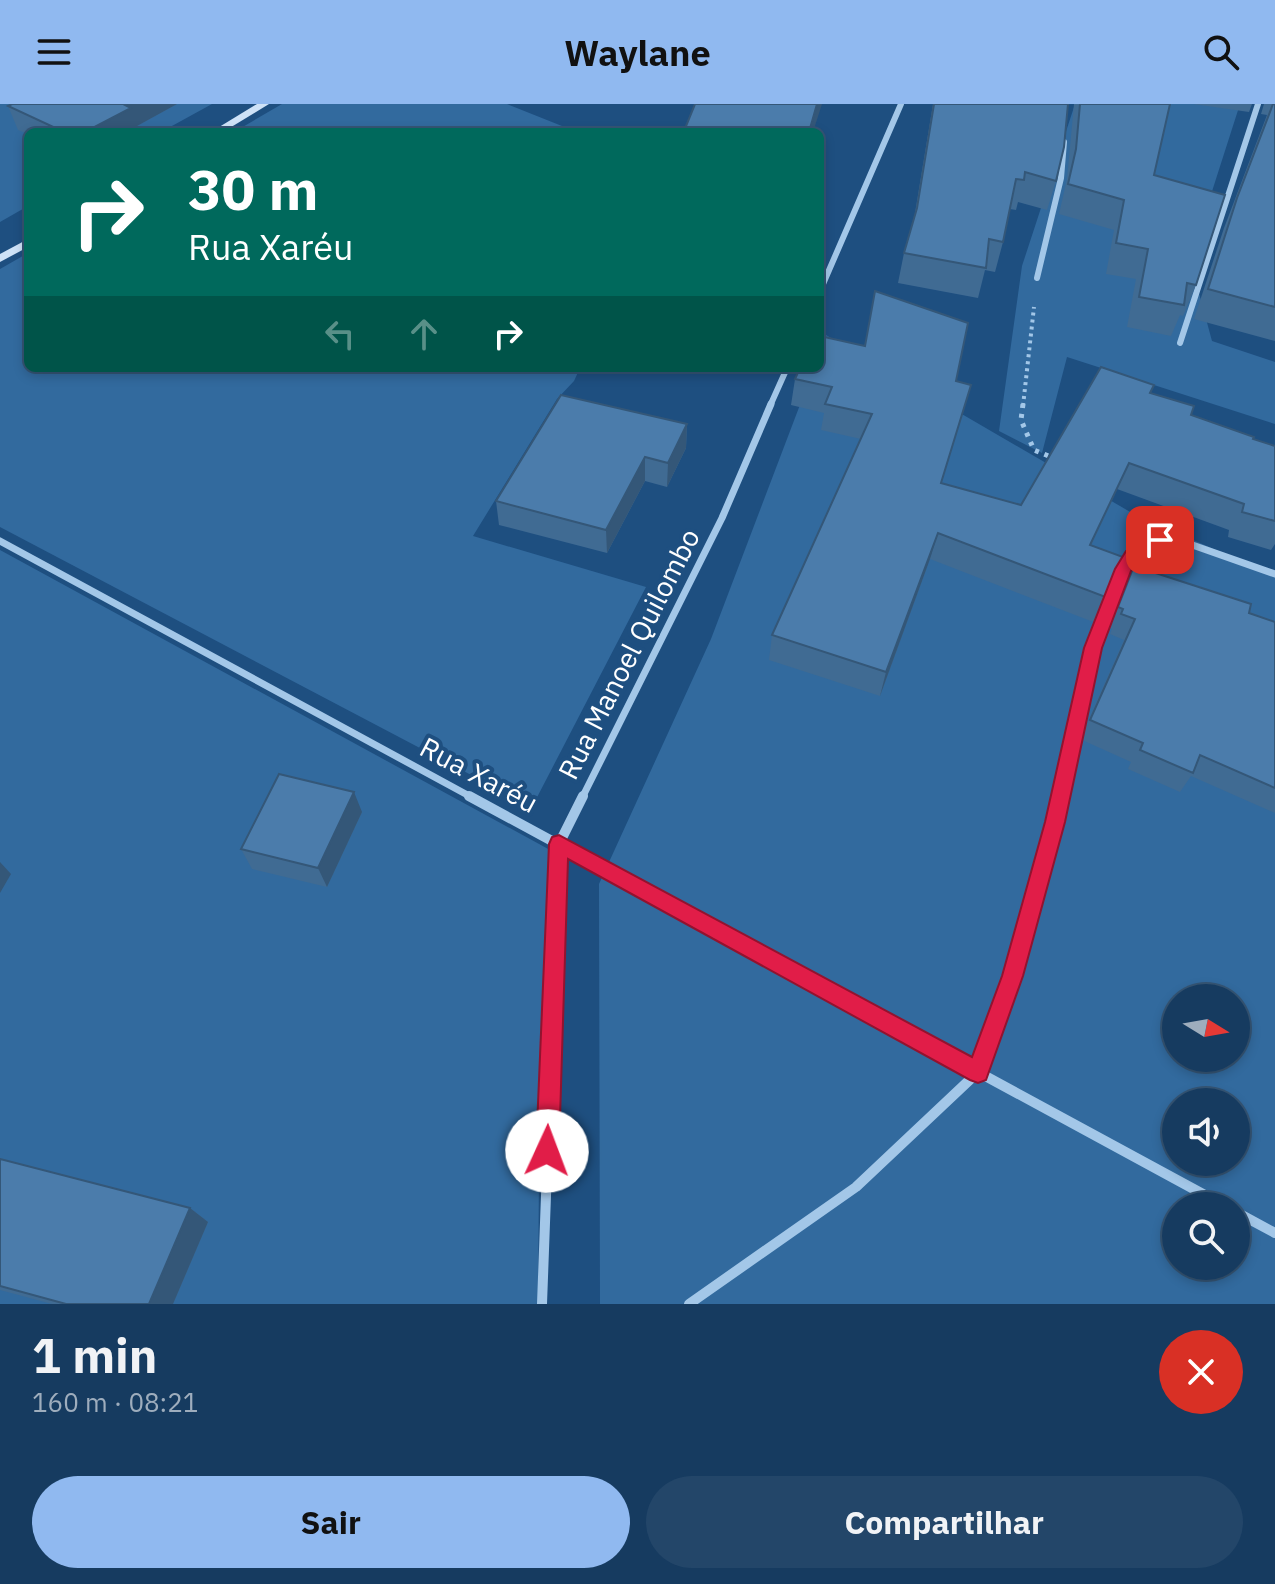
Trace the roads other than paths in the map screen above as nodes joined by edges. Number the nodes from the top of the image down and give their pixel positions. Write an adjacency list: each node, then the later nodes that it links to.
1 (264, 104): 4 (main road)
2 (901, 104): 9 (street)
3 (1258, 104): 10 (street)
4 (223, 128)
5 (1064, 136): 8 (street)
6 (24, 244): 7 (main road)
7 (0, 259)
8 (1037, 278)
9 (824, 282)
10 (1180, 343)
11 (785, 372): 14 (street, Rua Manoel Quilombo)
12 (0, 541): 14 (street, Rua Xaréu)
13 (1275, 574): 15 (street)
14 (559, 844): 15 (street, Rua Xaréu); 19 (street, Rua Manoel Quilombo)
15 (978, 1072): 16 (street, Rua Xaréu); 20 (street)
16 (1199, 1192)
17 (1250, 1220): 18 (street)
18 (1275, 1233)
19 (542, 1304)
20 (689, 1304)

